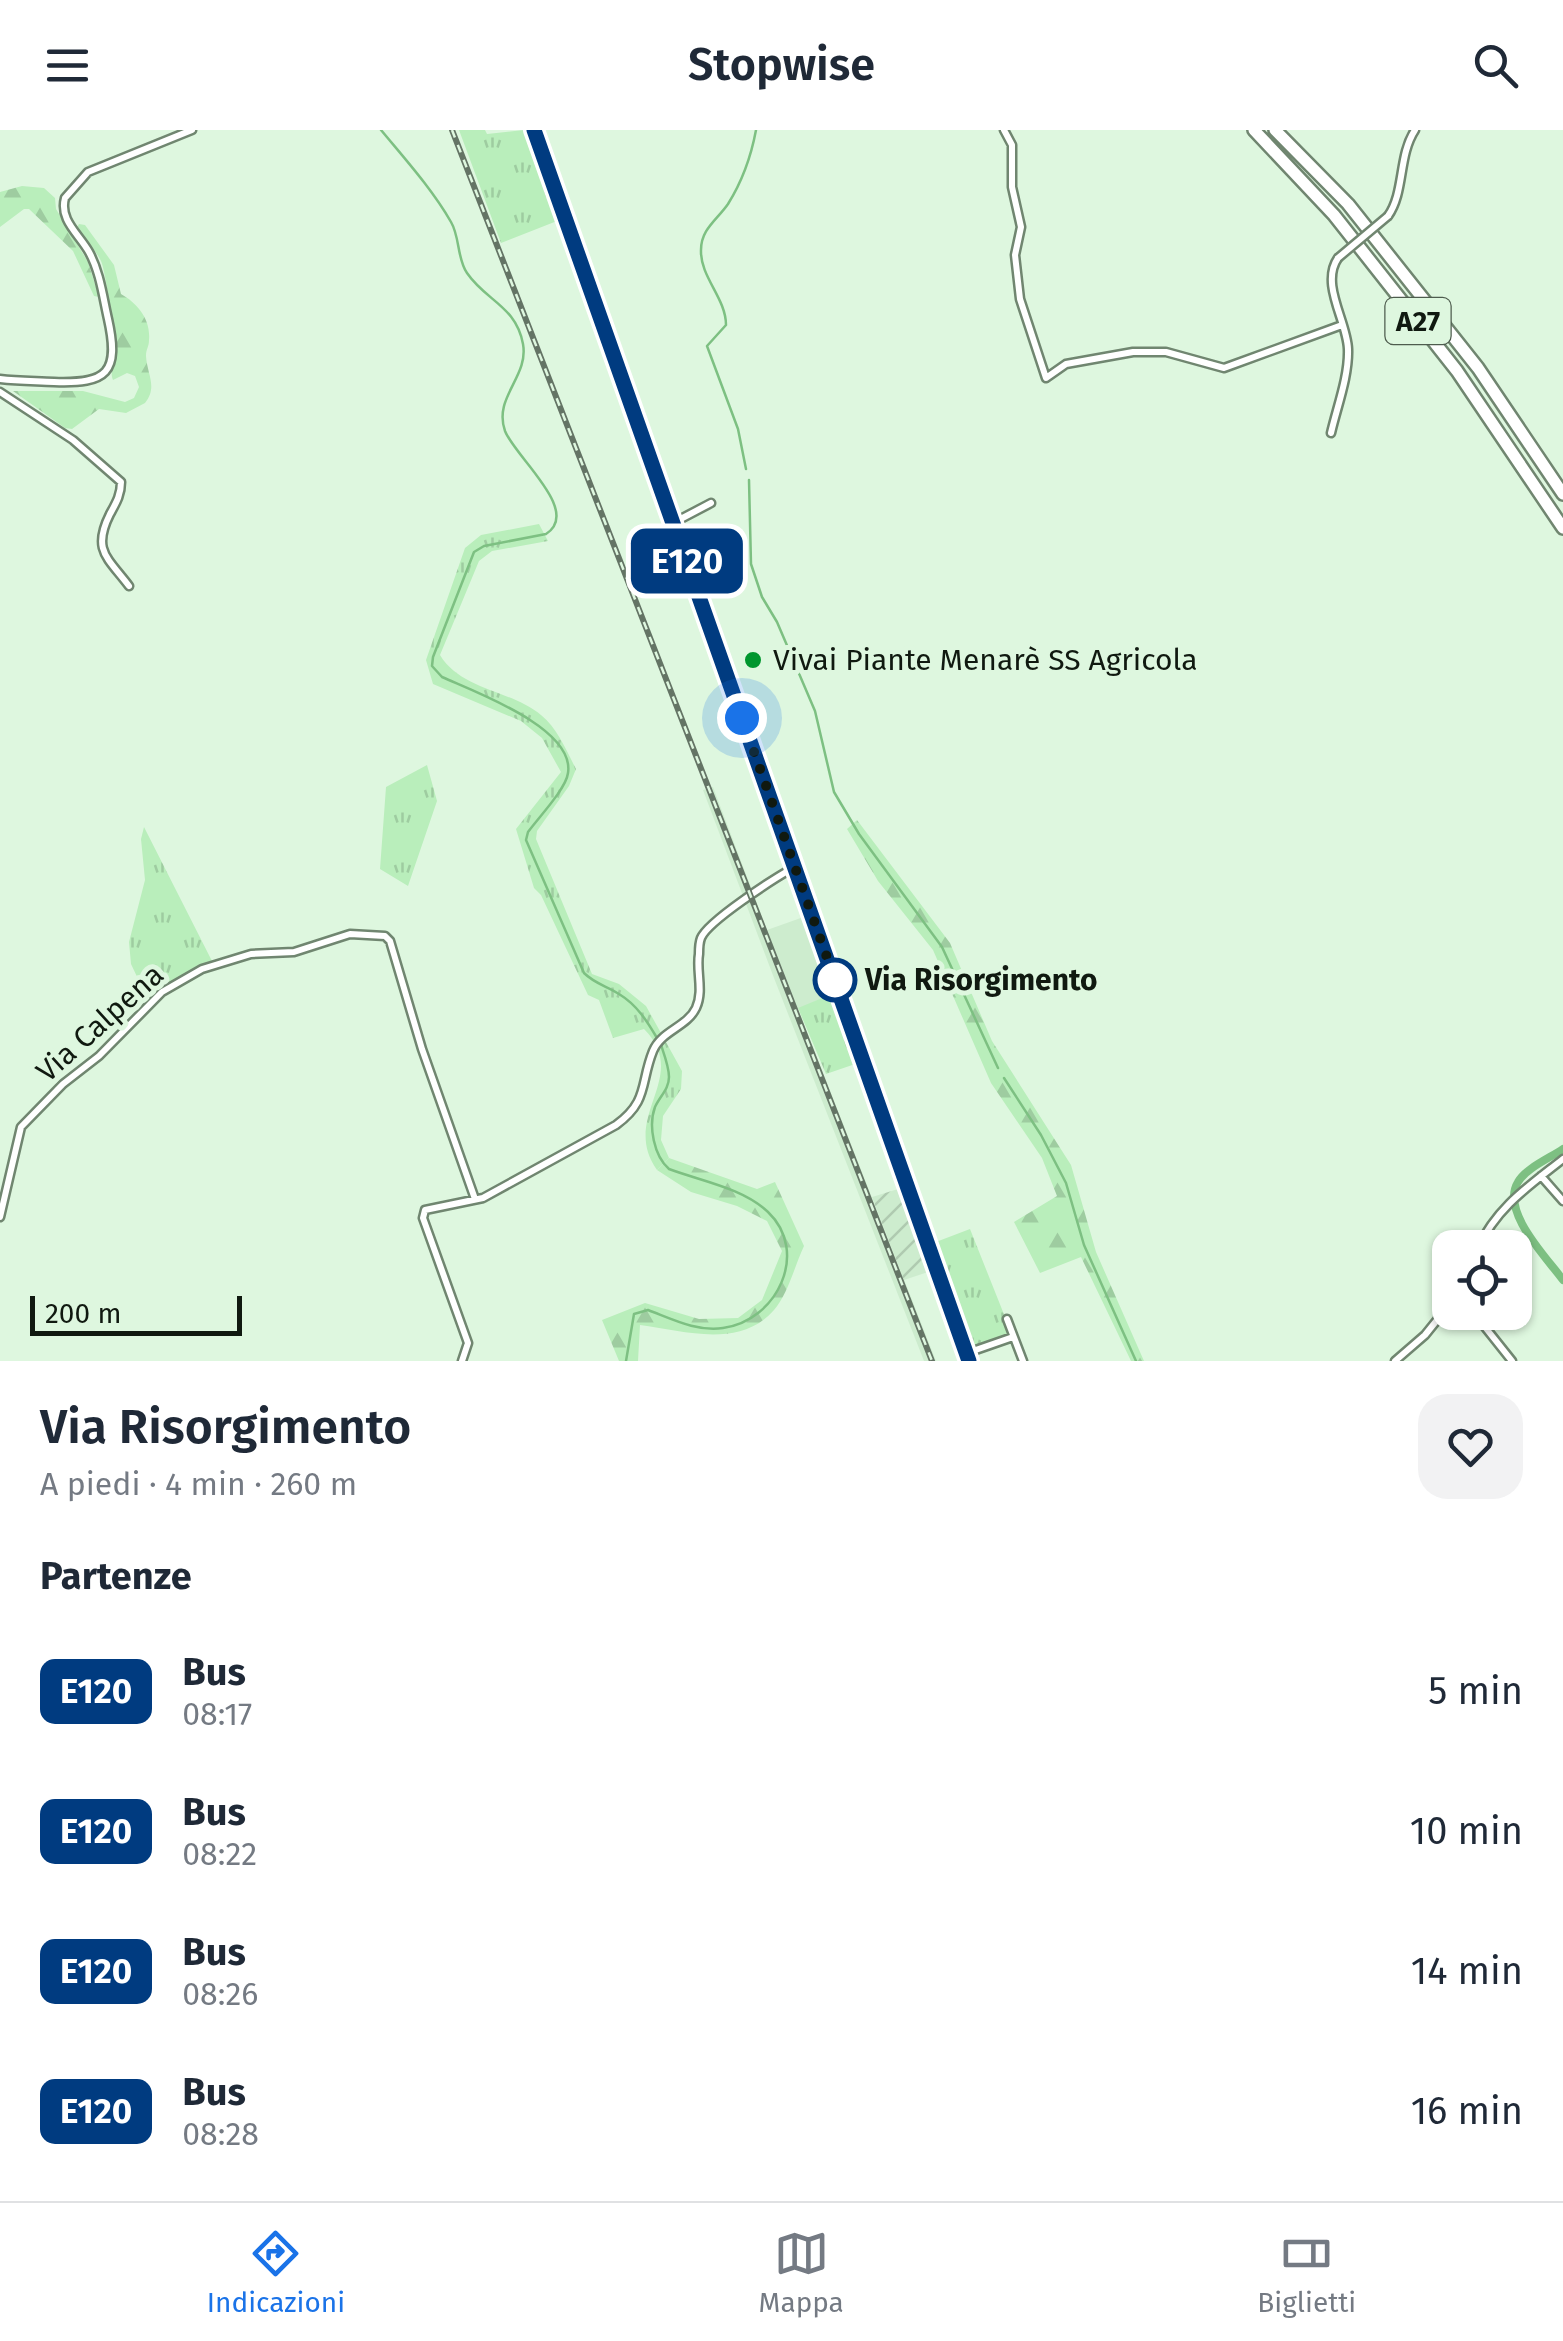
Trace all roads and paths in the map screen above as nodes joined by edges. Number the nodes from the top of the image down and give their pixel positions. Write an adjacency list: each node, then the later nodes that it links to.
1 (192, 130): 8 (street)
2 (534, 130): 13 (main road)
3 (1004, 130): 7 (street)
4 (1254, 130): 14 (highway, A27)
5 (1274, 130): 11 (highway, A27)
6 (1416, 130): 7 (street, bridge)
7 (1342, 326): 10 (street)
8 (0, 379)
9 (0, 392): 15 (street)
10 (1331, 433)
11 (1563, 494)
12 (711, 503): 13 (street)
13 (673, 523): 16 (main road)
14 (1563, 528)
15 (130, 586)
16 (795, 867): 19 (street); 27 (main road)
17 (1563, 1160): 18 (street)
18 (1542, 1176): 20 (street); 22 (street)
19 (475, 1199): 21 (street, Via Calpena); 28 (street)
20 (1563, 1201)
21 (0, 1217)
22 (1488, 1230)
23 (1007, 1319): 26 (street)
24 (1432, 1327): 30 (street)
25 (1487, 1330): 31 (street)
26 (1014, 1337): 27 (street); 29 (street)
27 (968, 1357)
28 (462, 1361)
29 (1023, 1361)
30 (1395, 1361)
31 (1512, 1361)

